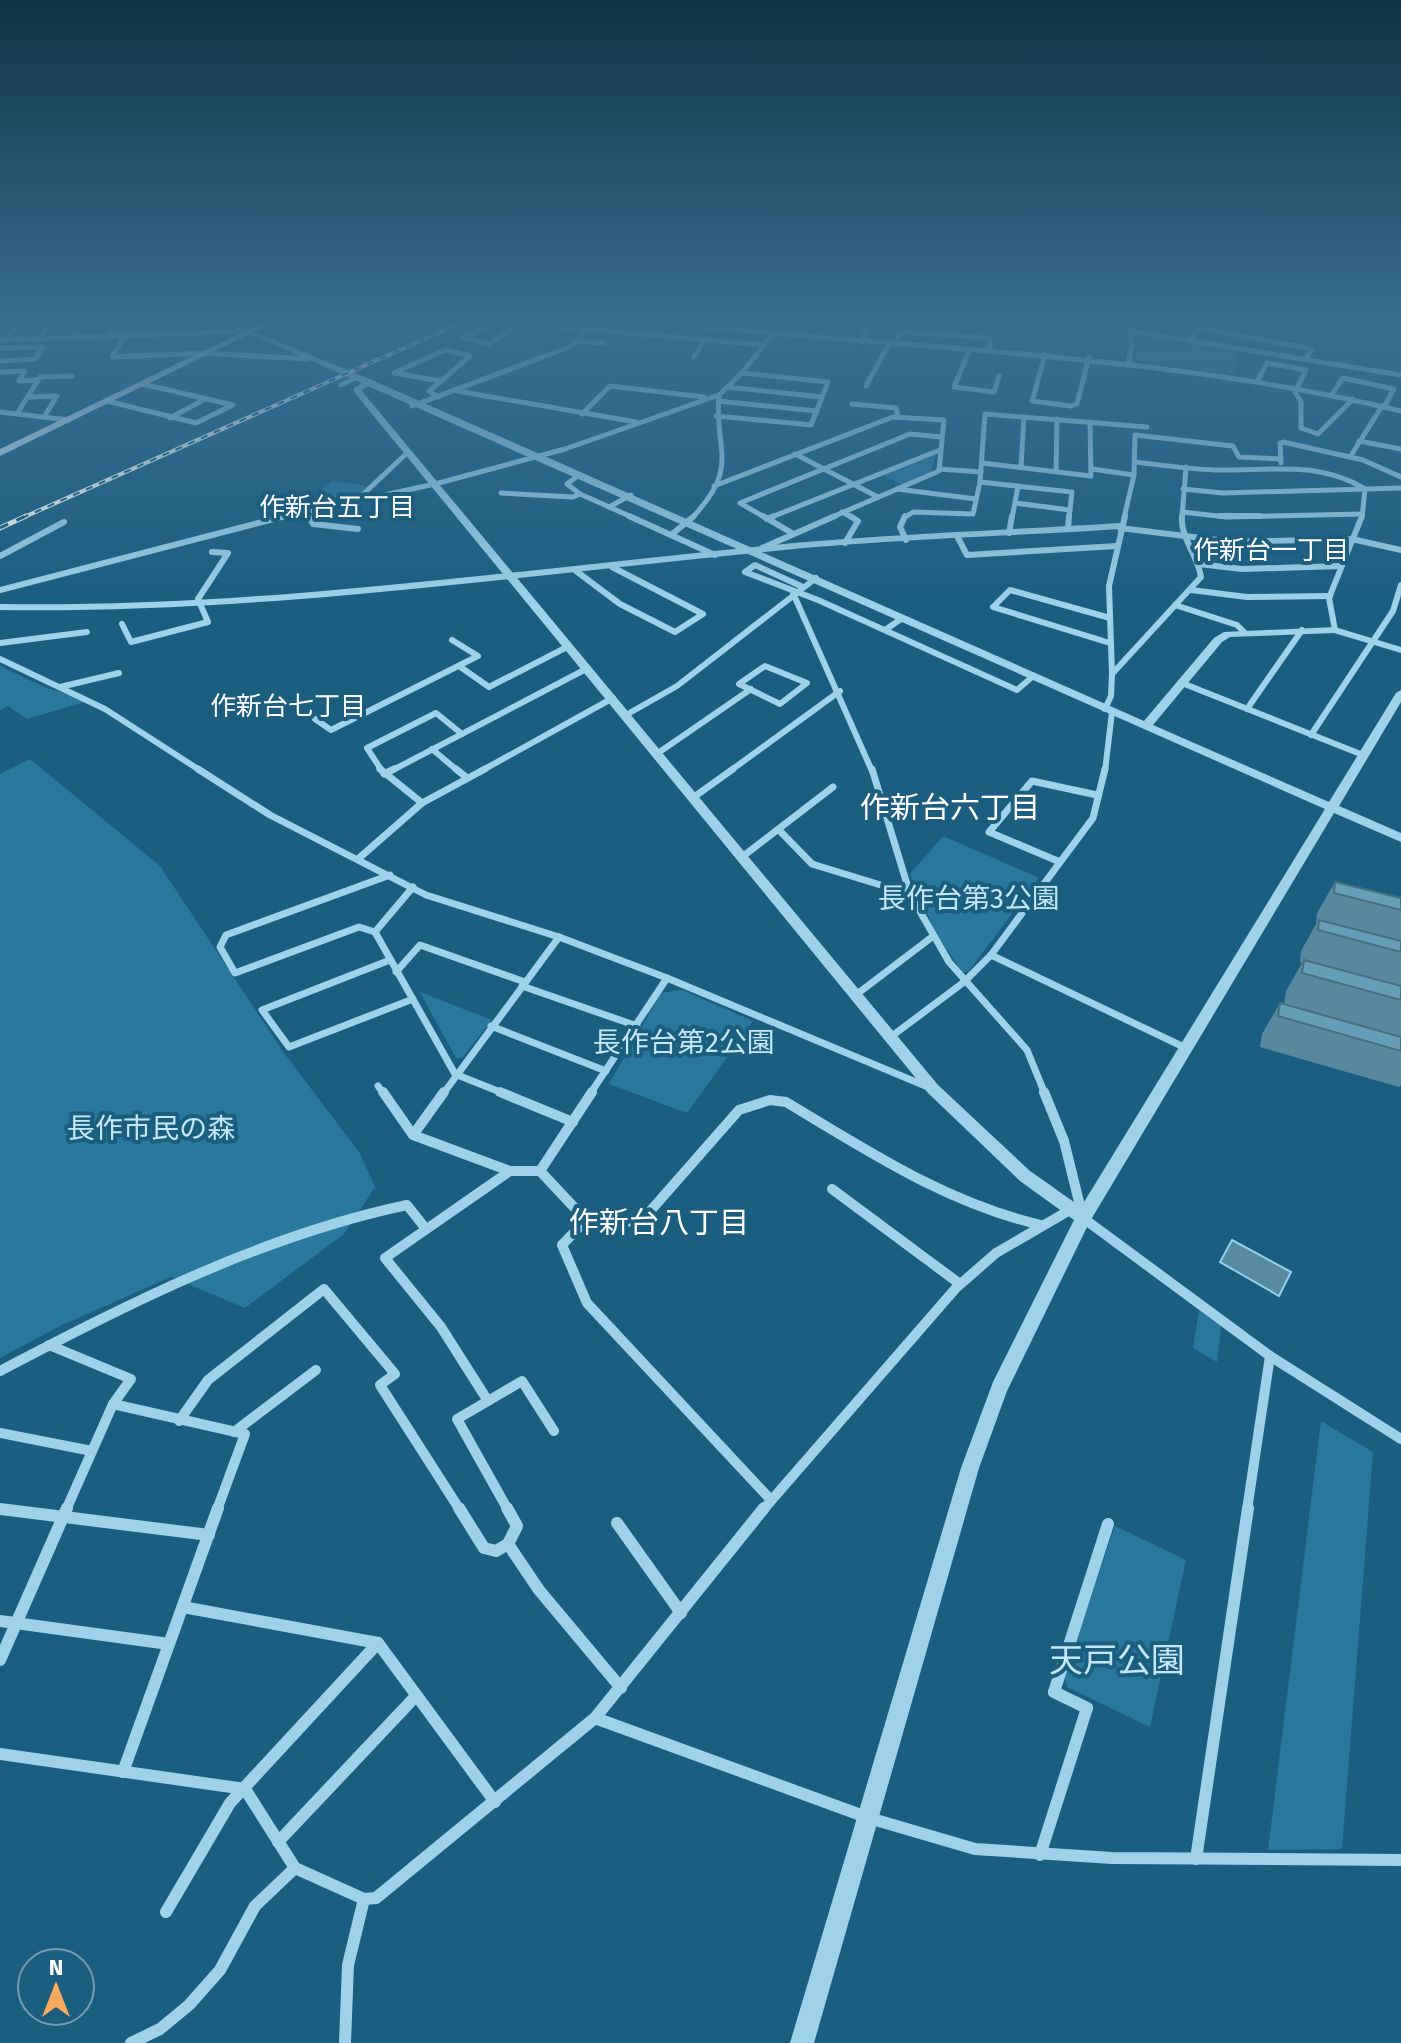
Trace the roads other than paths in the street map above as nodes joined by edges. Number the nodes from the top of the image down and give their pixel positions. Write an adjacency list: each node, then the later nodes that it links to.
1 (38, 416): 20 (street)
2 (76, 416): 24 (main road)
3 (164, 416): 22 (street)
4 (173, 416): 22 (street)
5 (210, 416): 22 (street)
6 (379, 416): 33 (street)
7 (444, 416): 35 (street)
8 (596, 416): 26 (street)
9 (656, 416): 26 (street)
10 (716, 416): 54 (street)
11 (720, 416): 12 (street)
12 (815, 416)
13 (898, 416): 34 (street)
14 (902, 416): 28 (street)
15 (985, 416): 39 (street)
16 (1015, 416): 21 (street)
17 (1301, 416): 18 (street)
18 (1336, 416)
19 (1376, 416): 29 (street)
20 (44, 417): 24 (street)
21 (1024, 417): 23 (street); 40 (street)
22 (170, 418)
23 (1057, 419): 25 (street); 46 (street)
24 (69, 420): 31 (main road)
25 (1090, 422): 27 (street); 45 (street)
26 (637, 423): 35 (street)
27 (1147, 427)
28 (941, 437): 32 (street); 43 (street)
29 (1359, 441): 30 (street); 36 (street)
30 (1401, 449)
31 (3, 450)
32 (940, 450): 44 (street); 52 (street)
33 (408, 452): 53 (street); 64 (street)
34 (795, 454): 43 (street); 54 (street)
35 (536, 457): 50 (street); 53 (street); 62 (street)
36 (1350, 457): 37 (street); 49 (street)
37 (1281, 459): 38 (street); 42 (street)
38 (1135, 462): 41 (street); 48 (street)
39 (982, 463): 40 (street); 47 (street)
40 (1021, 467): 46 (street)
41 (1186, 467): 42 (street); 58 (street)
42 (1281, 468): 59 (street)
43 (825, 469): 52 (street); 73 (street)
44 (939, 469): 47 (street); 57 (street)
45 (1092, 469): 46 (street); 48 (street)
46 (1056, 471)
47 (981, 472): 51 (street)
48 (1134, 475): 76 (street)
49 (1401, 477)
50 (575, 478): 61 (street); 62 (street)
51 (980, 482): 55 (street); 65 (street)
52 (852, 483): 63 (street); 73 (street)
53 (435, 484): 64 (street); 98 (street)
54 (714, 486): 75 (street)
55 (1018, 486): 66 (street); 68 (street)
56 (1401, 488): 59 (street)
57 (896, 489): 63 (street); 65 (street)
58 (1183, 489): 59 (street); 71 (street)
59 (1365, 489): 72 (street)
60 (501, 493): 61 (street)
61 (580, 494): 67 (street)
62 (628, 497): 67 (street); 75 (street)
63 (878, 497): 70 (street)
64 (358, 499): 69 (street)
65 (976, 499): 85 (street)
66 (1015, 503): 68 (street); 80 (street)
67 (609, 507): 81 (street)
68 (1070, 510): 78 (street)
69 (305, 511): 77 (street); 102 (street)
70 (842, 512): 79 (street); 86 (street)
71 (1182, 512): 72 (street); 83 (street)
72 (1362, 514): 84 (street)
73 (767, 519): 79 (street)
74 (64, 522): 93 (street)
75 (688, 524): 81 (street); 88 (street); 90 (street)
76 (1120, 527): 78 (street); 83 (street); 87 (street)
77 (358, 529)
78 (1068, 529): 80 (street)
79 (792, 533): 88 (street)
80 (1009, 533): 82 (street)
81 (671, 535): 92 (street)
82 (957, 536): 85 (street); 87 (street)
83 (1185, 536): 84 (street); 94 (street)
84 (1352, 539): 89 (street); 95 (street)
85 (906, 540): 86 (street)
86 (845, 543): 88 (street)
87 (1117, 546): 109 (street)
88 (758, 550): 90 (street); 99 (street)
89 (1401, 550)
90 (745, 551): 92 (street); 99 (street)
91 (212, 552): 106 (street)
92 (715, 555): 96 (street)
93 (0, 556)
94 (1199, 564): 95 (street); 103 (street)
95 (1341, 566): 105 (street)
96 (612, 567): 97 (street); 97 (street)
97 (576, 571): 98 (street)
98 (512, 578): 106 (street); 121 (street)
99 (815, 579): 101 (street); 110 (street)
100 (1401, 585): 118 (street)
101 (803, 587): 104 (street); 104 (street)
102 (0, 590)
103 (1191, 590): 105 (street); 107 (street)
104 (793, 593): 112 (street); 132 (street); 137 (street)
105 (1330, 596): 114 (street)
106 (198, 599): 108 (street); 111 (street)
107 (1175, 605): 116 (street); 127 (street)
108 (0, 607)
109 (1110, 618): 120 (street); 120 (street)
110 (901, 619): 112 (street); 128 (street)
111 (122, 624)
112 (885, 630): 128 (street)
113 (1302, 630): 114 (street); 116 (street); 135 (street)
114 (1335, 630): 118 (street)
115 (87, 632): 119 (street)
116 (1244, 632): 129 (street)
117 (452, 640): 124 (street)
118 (1374, 641): 122 (street); 141 (street)
119 (0, 643)
120 (1110, 643): 127 (street)
121 (569, 646): 124 (street); 125 (street)
122 (1401, 650)
123 (0, 659): 130 (street)
124 (459, 666): 138 (street)
125 (588, 668): 134 (street); 140 (street)
126 (119, 673): 130 (street)
127 (1112, 674): 136 (street)
128 (1032, 677): 136 (street)
129 (1182, 683): 135 (street); 139 (street)
130 (59, 688): 155 (street)
131 (751, 689): 131 (street); 143 (street)
132 (840, 691): 149 (street); 159 (street)
133 (1401, 693): 144 (street)
134 (613, 698): 137 (street); 146 (street)
135 (1247, 709): 141 (street)
136 (1109, 710): 139 (street); 148 (street)
137 (626, 715): 143 (street)
138 (315, 719)
139 (1146, 726): 151 (street)
140 (462, 734): 142 (street); 145 (street)
141 (1311, 735): 144 (street)
142 (432, 749): 145 (street); 146 (street)
143 (658, 753): 149 (street)
144 (1363, 755): 151 (street)
145 (384, 774): 150 (street)
146 (466, 777): 150 (street)
147 (833, 787): 152 (street)
148 (1097, 795): 156 (street); 156 (street)
149 (694, 797): 154 (street)
150 (422, 803): 155 (street)
151 (1332, 807): 153 (street); 174 (street)
152 (779, 830): 154 (street); 159 (street)
153 (1401, 838)
154 (742, 857): 169 (street)
155 (358, 859): 157 (street)
156 (1060, 862): 163 (street)
157 (390, 875): 158 (street); 160 (street)
158 (413, 887): 160 (street); 161 (street)
159 (910, 894): 162 (street)
160 (375, 932): 164 (street)
161 (559, 937): 166 (street); 168 (street)
162 (932, 937): 167 (street); 169 (street)
163 (991, 955): 167 (street); 174 (street)
164 (390, 960): 165 (street); 170 (street)
165 (396, 972): 168 (street); 170 (street)
166 (667, 978): 172 (street); 178 (street)
167 (964, 982): 173 (street); 184 (street)
168 (523, 984): 171 (street); 172 (street)
169 (857, 994): 173 (street)
170 (413, 999): 176 (street)
171 (491, 1026): 175 (street); 176 (street)
172 (637, 1026): 175 (street)
173 (892, 1036): 178 (street)
174 (1188, 1049): 184 (street)
175 (606, 1071): 179 (street)
176 (455, 1074): 179 (street); 180 (street)
177 (378, 1086): 180 (street)
178 (933, 1089): 184 (street)
179 (573, 1122): 182 (street)
180 (413, 1135): 181 (street)
181 (510, 1171): 182 (street); 187 (street)
182 (540, 1171): 185 (street)
183 (832, 1189): 188 (street)
184 (1076, 1214): 186 (street); 190 (street); 222 (street)
185 (586, 1220): 186 (street); 201 (street)
186 (1042, 1225): 188 (street)
187 (426, 1229): 189 (street); 193 (street)
188 (960, 1284): 201 (street)
189 (49, 1345): 192 (street); 194 (street)
190 (1270, 1356): 199 (street); 225 (street)
191 (316, 1370): 197 (street)
192 (0, 1371)
193 (488, 1401): 196 (street); 207 (street)
194 (113, 1404): 195 (street); 200 (street)
195 (179, 1421): 197 (street); 207 (street)
196 (554, 1431)
197 (234, 1432): 206 (street)
198 (0, 1433): 200 (street)
199 (1400, 1437)
200 (92, 1451): 203 (street)
201 (771, 1500): 209 (street)
202 (0, 1509): 203 (street)
203 (63, 1517): 206 (street); 211 (street)
204 (617, 1523): 209 (street)
205 (1108, 1524): 224 (street)
206 (209, 1535): 208 (street)
207 (508, 1544): 215 (street)
208 (183, 1607): 212 (street); 213 (street)
209 (681, 1613): 215 (street)
210 (0, 1621): 211 (street)
211 (16, 1623): 213 (street); 214 (street)
212 (378, 1643): 216 (street); 220 (street)
213 (169, 1644): 219 (street)
214 (0, 1660)
215 (621, 1688): 217 (street)
216 (415, 1697): 221 (street); 223 (street)
217 (595, 1718): 221 (street); 222 (street)
218 (0, 1754): 219 (street)
219 (123, 1772): 220 (street)
220 (245, 1789): 223 (street); 229 (street)
221 (495, 1802): 228 (street)
222 (869, 1818): 224 (street); 232 (street)
223 (278, 1842): 227 (street)
224 (1040, 1855): 225 (street)
225 (1196, 1859): 226 (street)
226 (1401, 1860)
227 (295, 1868): 228 (street); 230 (street)
228 (364, 1899): 231 (street)
229 (166, 1912)
230 (131, 2043)
231 (345, 2043)
232 (802, 2043)

